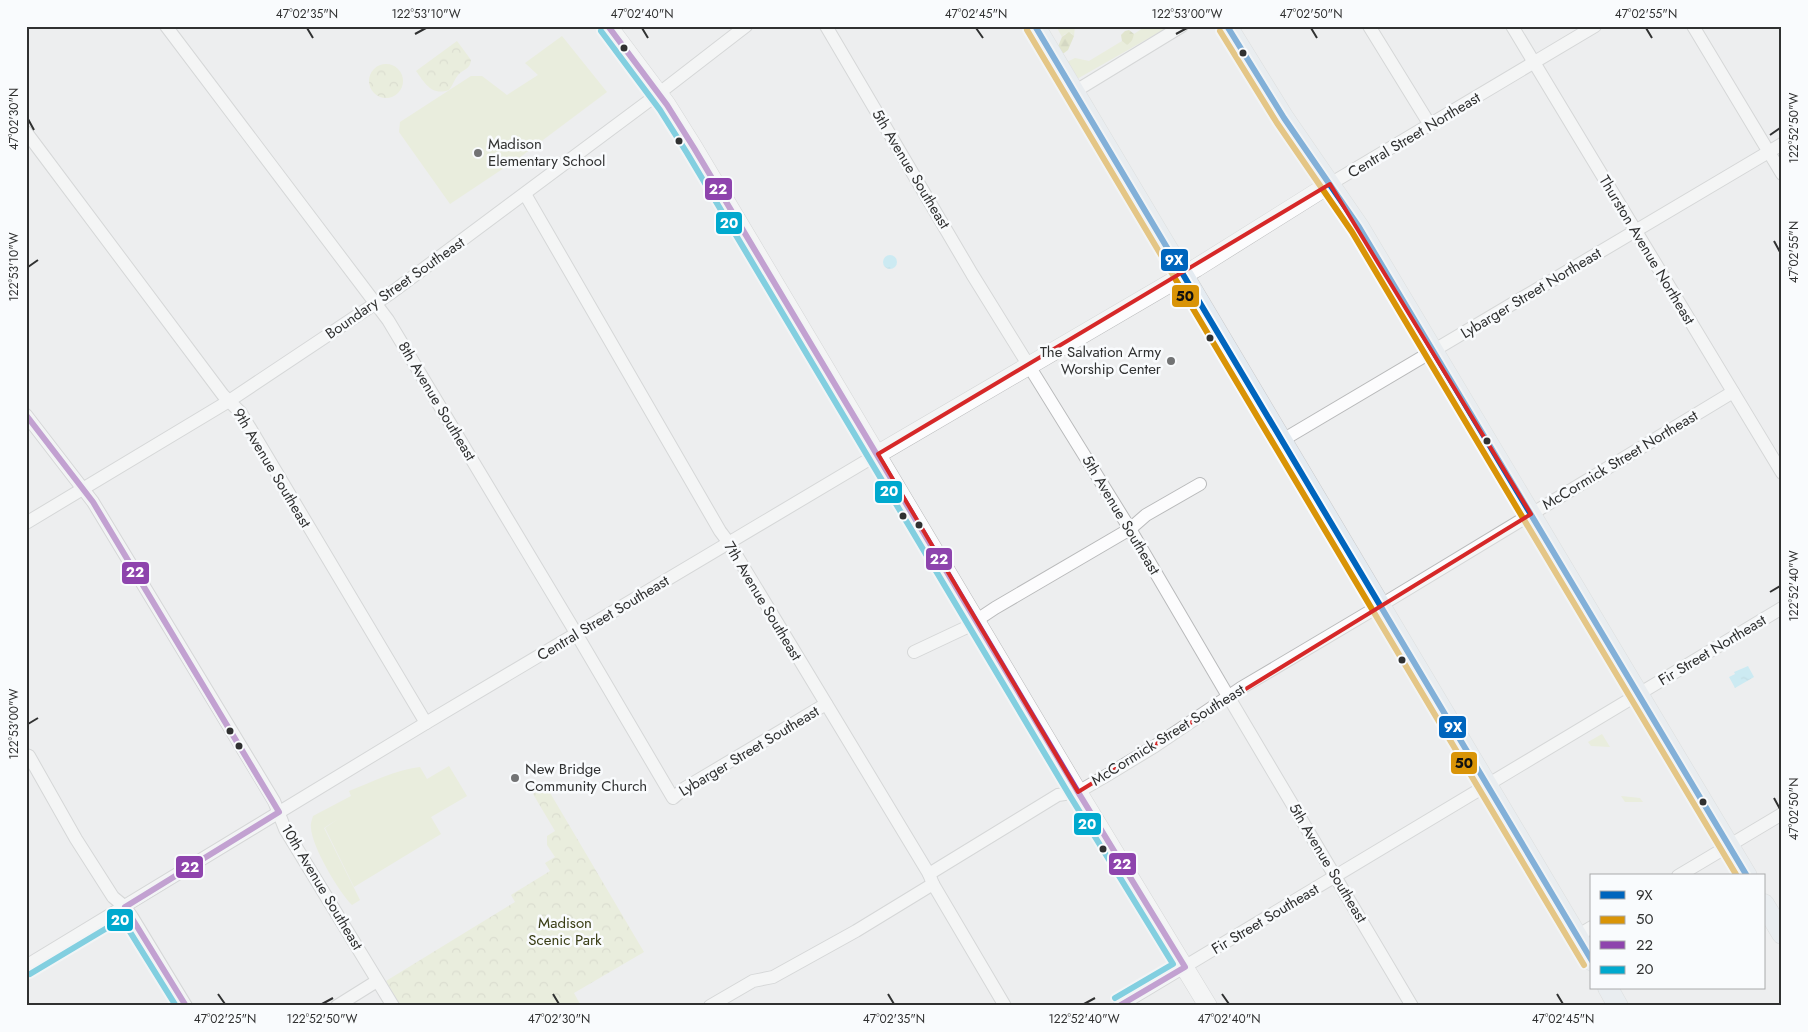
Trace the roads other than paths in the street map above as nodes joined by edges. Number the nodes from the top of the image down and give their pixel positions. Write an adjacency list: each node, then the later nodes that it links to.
1 (166, 26): 24 (street, 8th Avenue Southeast)
2 (608, 26): 14 (street)
3 (746, 26): 14 (street, Boundary Street Southeast)
4 (826, 26): 26 (street, 5th Avenue Southeast)
5 (1035, 26): 13 (main road)
6 (1182, 26): 13 (street)
7 (1228, 26): 20 (main road)
8 (1369, 26): 15 (street)
9 (1512, 26): 12 (street, Thurston Avenue Northeast)
10 (1595, 26): 12 (street, Central Street Northeast)
11 (1694, 26): 18 (street)
12 (1534, 63): 15 (street, Central Street Northeast); 22 (street, Thurston Avenue Northeast)
13 (1074, 92): 23 (main road)
14 (658, 94): 21 (street, Boundary Street Southeast); 31 (street)
15 (1430, 125): 20 (street, Central Street Northeast)
16 (26, 132): 28 (street, 9th Avenue Southeast)
17 (1782, 144): 18 (street, Lybarger Street Northeast)
18 (1769, 152): 19 (street); 22 (street, Lybarger Street Northeast)
19 (1782, 174)
20 (1330, 184): 23 (street, Central Street Northeast); 25 (main road)
21 (525, 194): 24 (street, Boundary Street Southeast); 38 (street, 7th Avenue Southeast)
22 (1636, 231): 25 (street, Lybarger Street Northeast); 27 (street, Thurston Avenue Northeast)
23 (1183, 275): 26 (street, Central Street Southeast); 30 (main road)
24 (376, 304): 28 (street, Boundary Street Southeast); 42 (street, 8th Avenue Southeast)
25 (1434, 351): 30 (street, Lybarger Street Northeast); 35 (main road)
26 (1030, 365): 31 (street, Central Street Southeast); 37 (street, 5th Avenue Southeast)
27 (1732, 392): 32 (street, Thurston Avenue Northeast); 35 (street, McCormick Street Northeast)
28 (230, 401): 34 (street, Boundary Street Southeast); 47 (street, 9th Avenue Southeast)
29 (26, 415): 34 (street, 10th Avenue Southeast)
30 (1281, 441): 39 (main road)
31 (878, 454): 38 (street, Central Street Southeast); 41 (street)
32 (1782, 473)
33 (1200, 484): 37 (street)
34 (82, 489): 36 (street, Boundary Street Southeast); 52 (street, 10th Avenue Southeast)
35 (1532, 514): 39 (street, McCormick Street Northeast); 44 (main road)
36 (26, 523)
37 (1130, 529): 41 (street); 45 (street, 5th Avenue Southeast)
38 (729, 543): 42 (street, Central Street Southeast); 46 (street, 7th Avenue Southeast)
39 (1380, 606): 45 (street, McCormick Street Southeast); 49 (main road)
40 (1782, 608): 44 (street, Fir Street Northeast)
41 (977, 620): 43 (street); 50 (street)
42 (577, 634): 47 (street, Central Street Southeast); 51 (street, 8th Avenue Southeast)
43 (914, 652)
44 (1639, 694): 49 (street, Fir Street Northeast); 54 (main road)
45 (1228, 696): 50 (street, McCormick Street Southeast); 57 (street, 5th Avenue Southeast)
46 (826, 704): 51 (street, Lybarger Street Southeast); 58 (street, 7th Avenue Southeast)
47 (426, 723): 52 (street, Central Street Southeast)
48 (26, 755): 59 (street)
49 (1488, 786): 57 (street, Fir Street Southeast); 61 (main road)
50 (1078, 792): 58 (street, McCormick Street Southeast); 65 (street)
51 (673, 798)
52 (279, 812): 59 (street, Central Street Southeast); 66 (street, 10th Avenue Southeast)
53 (1782, 814): 54 (street)
54 (1730, 846): 55 (street); 56 (main road)
55 (1681, 874)
56 (1746, 874)
57 (1336, 876): 65 (street, Fir Street Southeast); 75 (street, 5th Avenue Southeast)
58 (931, 879): 71 (street, McCormick Street Southeast); 72 (street, 7th Avenue Southeast)
59 (125, 907): 64 (street, Central Street Southeast); 68 (street)
60 (1766, 907): 62 (main road)
61 (1584, 931): 63 (main road)
62 (1782, 934)
63 (1590, 954)
64 (26, 966)
65 (1185, 967): 73 (street, Fir Street Southeast); 74 (street)
66 (377, 981): 69 (street); 70 (street, 10th Avenue Southeast)
67 (1609, 990): 76 (main road)
68 (186, 1006)
69 (337, 1006)
70 (393, 1006)
71 (710, 1006)
72 (1004, 1006)
73 (1119, 1006)
74 (1208, 1006)
75 (1412, 1006)
76 (1618, 1006)

